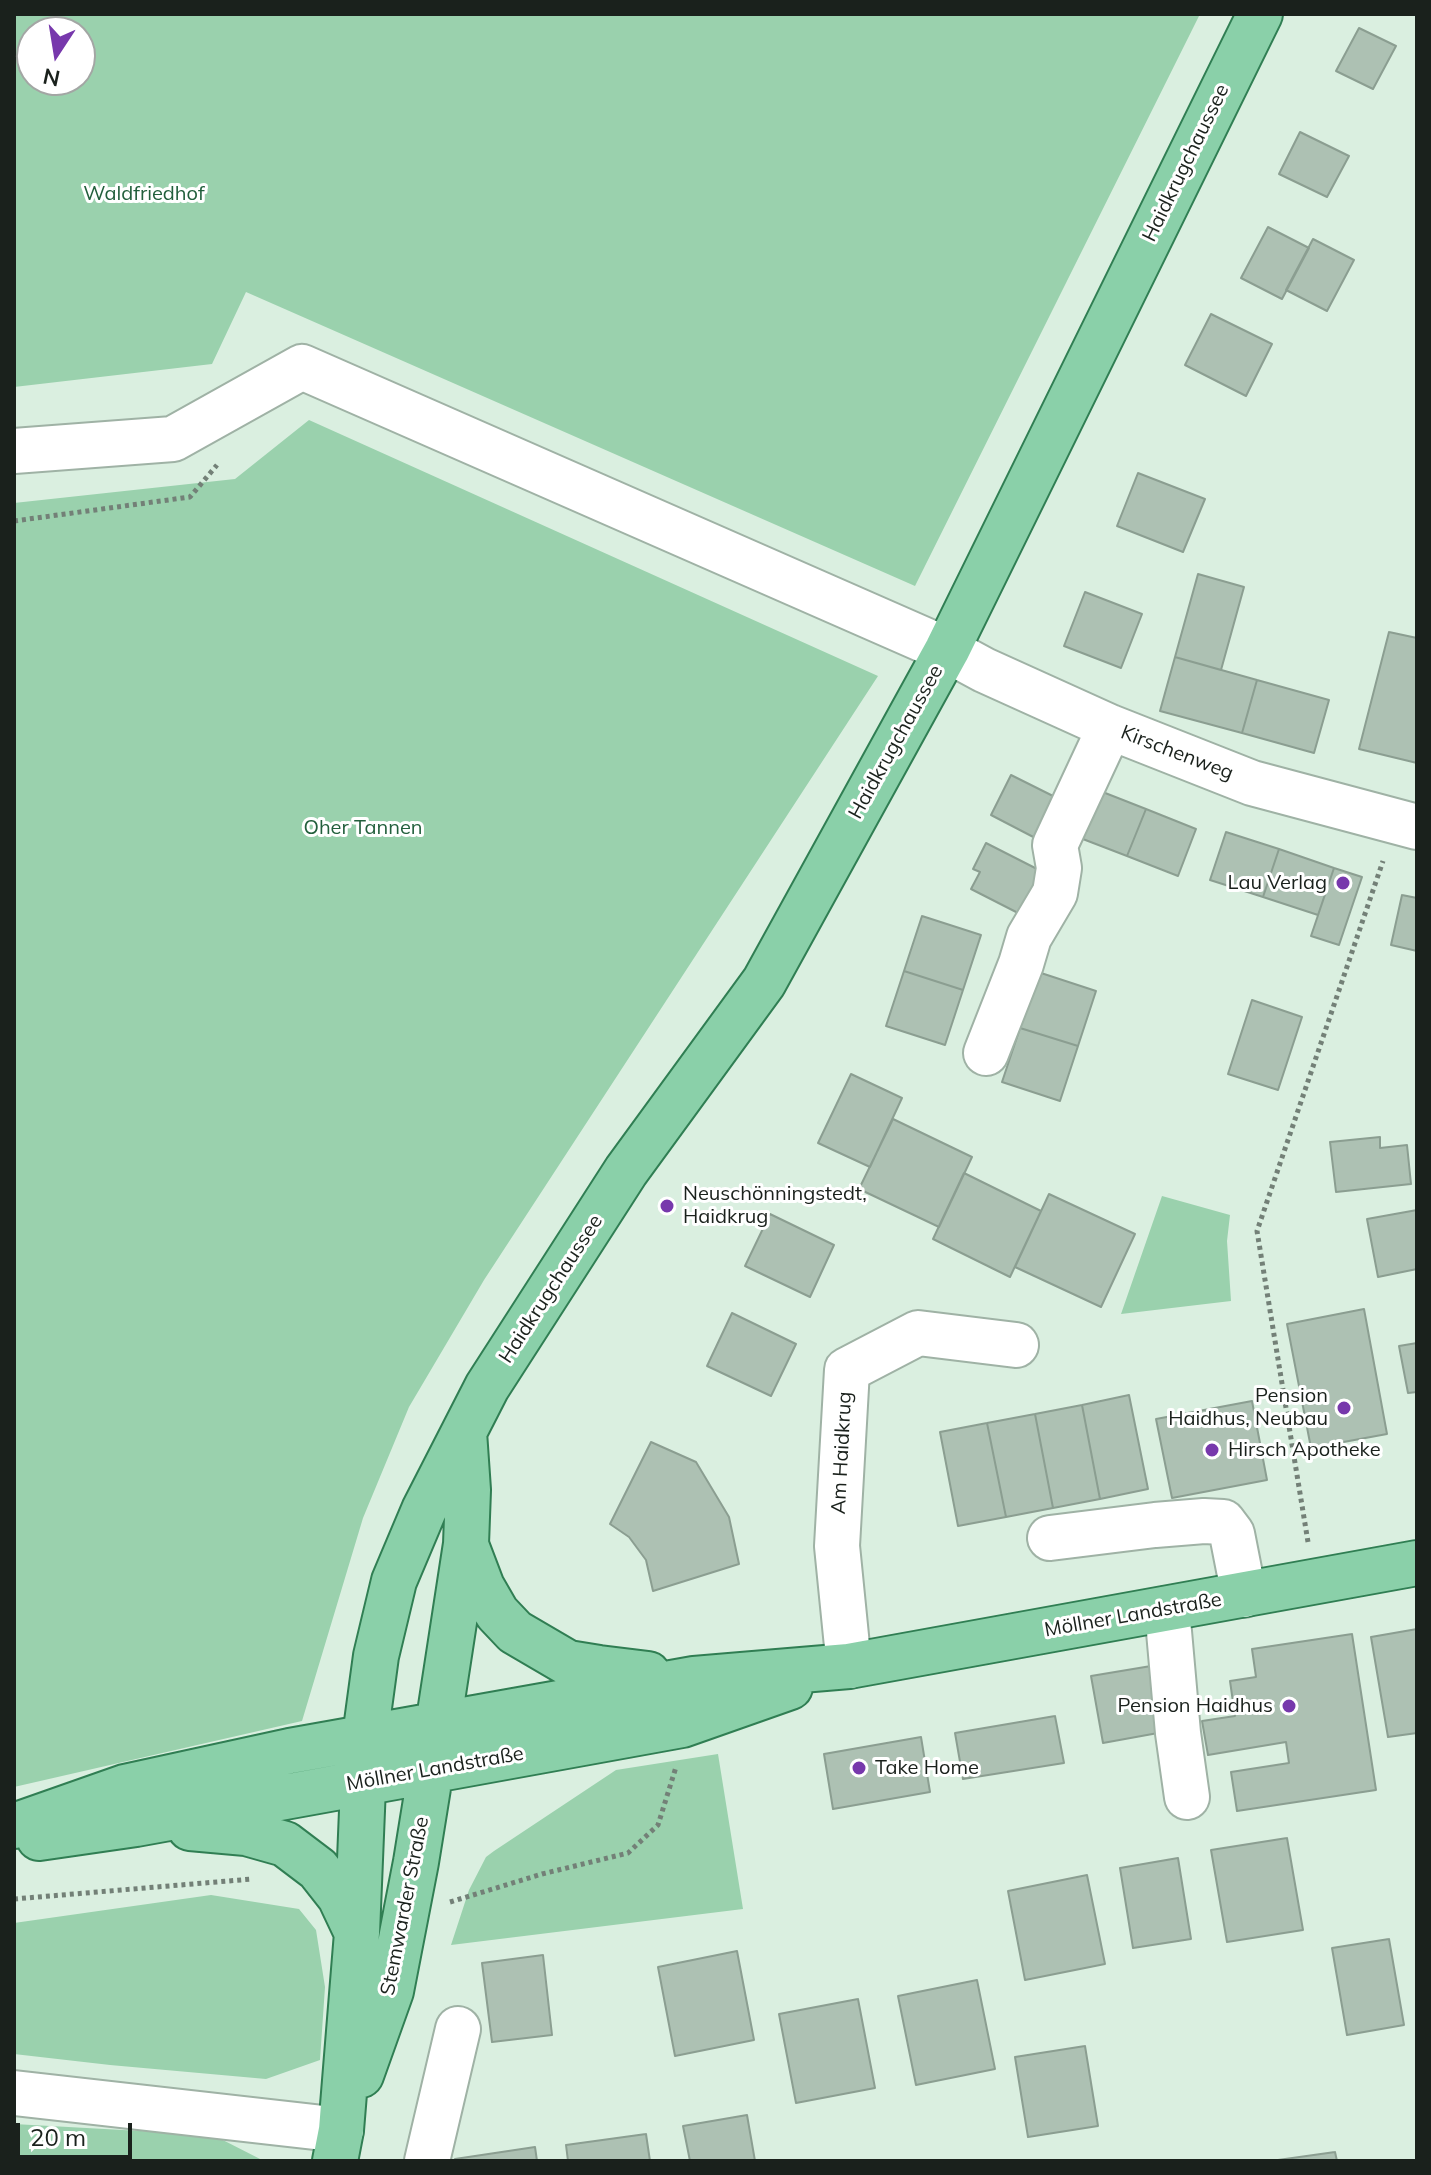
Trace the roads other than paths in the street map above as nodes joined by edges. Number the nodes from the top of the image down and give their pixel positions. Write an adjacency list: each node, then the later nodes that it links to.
1 (1260, 14): 3 (main road, Haidkrugchaussee)
2 (14, 451): 3 (street, Kirschenweg)
3 (947, 650): 4 (street, Kirschenweg); 8 (main road, Haidkrugchaussee)
4 (1110, 727): 5 (street, Kirschenweg); 6 (street)
5 (1407, 825)
6 (986, 1053)
7 (1016, 1345): 14 (street, Am Haidkrug)
8 (464, 1431): 10 (main road); 17 (main road, Haidkrugchaussee)
9 (1050, 1538): 12 (street)
10 (466, 1544): 15 (main road); 16 (main road)
11 (1417, 1563): 12 (main road, Möllner Landstraße)
12 (1244, 1595): 13 (main road, Möllner Landstraße)
13 (1167, 1609): 14 (main road, Möllner Landstraße); 20 (street)
14 (849, 1666): 15 (main road, Möllner Landstraße); 18 (main road, Möllner Landstraße)
15 (694, 1679): 16 (main road, Möllner Landstraße)
16 (438, 1726): 17 (main road, Möllner Landstraße); 18 (main road, Stemwarder Straße)
17 (365, 1737): 19 (main road, Stemwarder Straße); 22 (main road, Möllner Landstraße)
18 (431, 1770): 19 (main road, Möllner Landstraße); 27 (main road, Stemwarder Straße)
19 (364, 1782): 21 (main road, Möllner Landstraße); 24 (main road, Stemwarder Straße)
20 (1187, 1797)
21 (136, 1824): 23 (main road, Möllner Landstraße); 24 (main road)
22 (14, 1826)
23 (14, 1842)
24 (357, 1933): 27 (main road, Stemwarder Straße)
25 (458, 2029): 28 (street)
26 (14, 2093): 27 (street)
27 (338, 2146)
28 (427, 2161)

